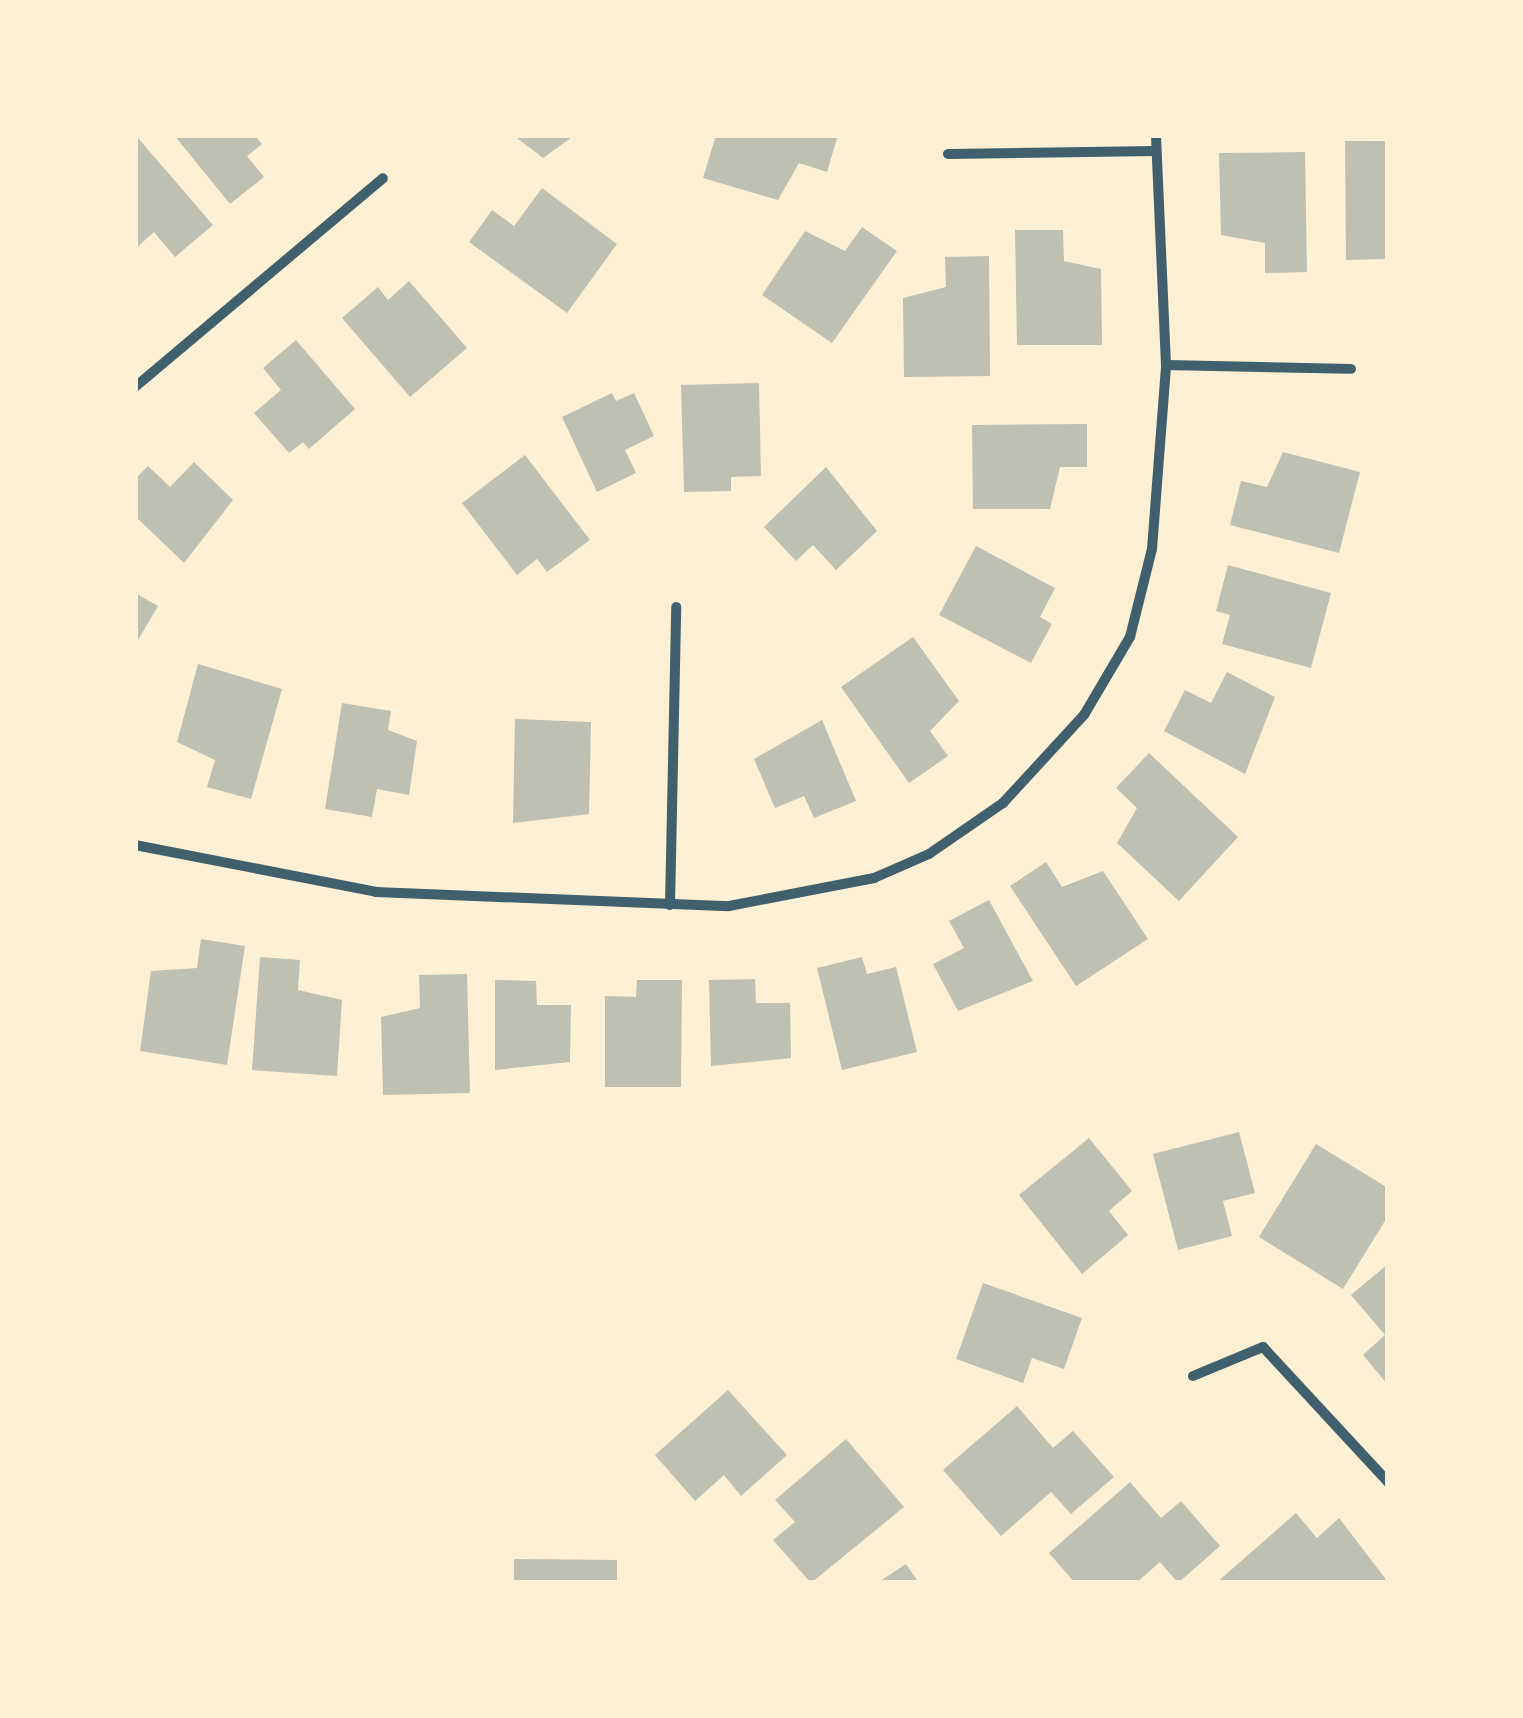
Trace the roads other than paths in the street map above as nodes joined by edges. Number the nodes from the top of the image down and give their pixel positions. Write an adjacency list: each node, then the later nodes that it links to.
1 (1156, 135): 2 (street)
2 (1156, 151): 3 (street); 5 (street)
3 (948, 154)
4 (383, 178): 7 (street)
5 (1166, 365): 6 (street); 10 (street)
6 (1350, 370)
7 (135, 387)
8 (676, 607): 10 (street)
9 (135, 844): 10 (street)
10 (670, 905)
11 (1193, 1376): 12 (street)
12 (1388, 1482)

